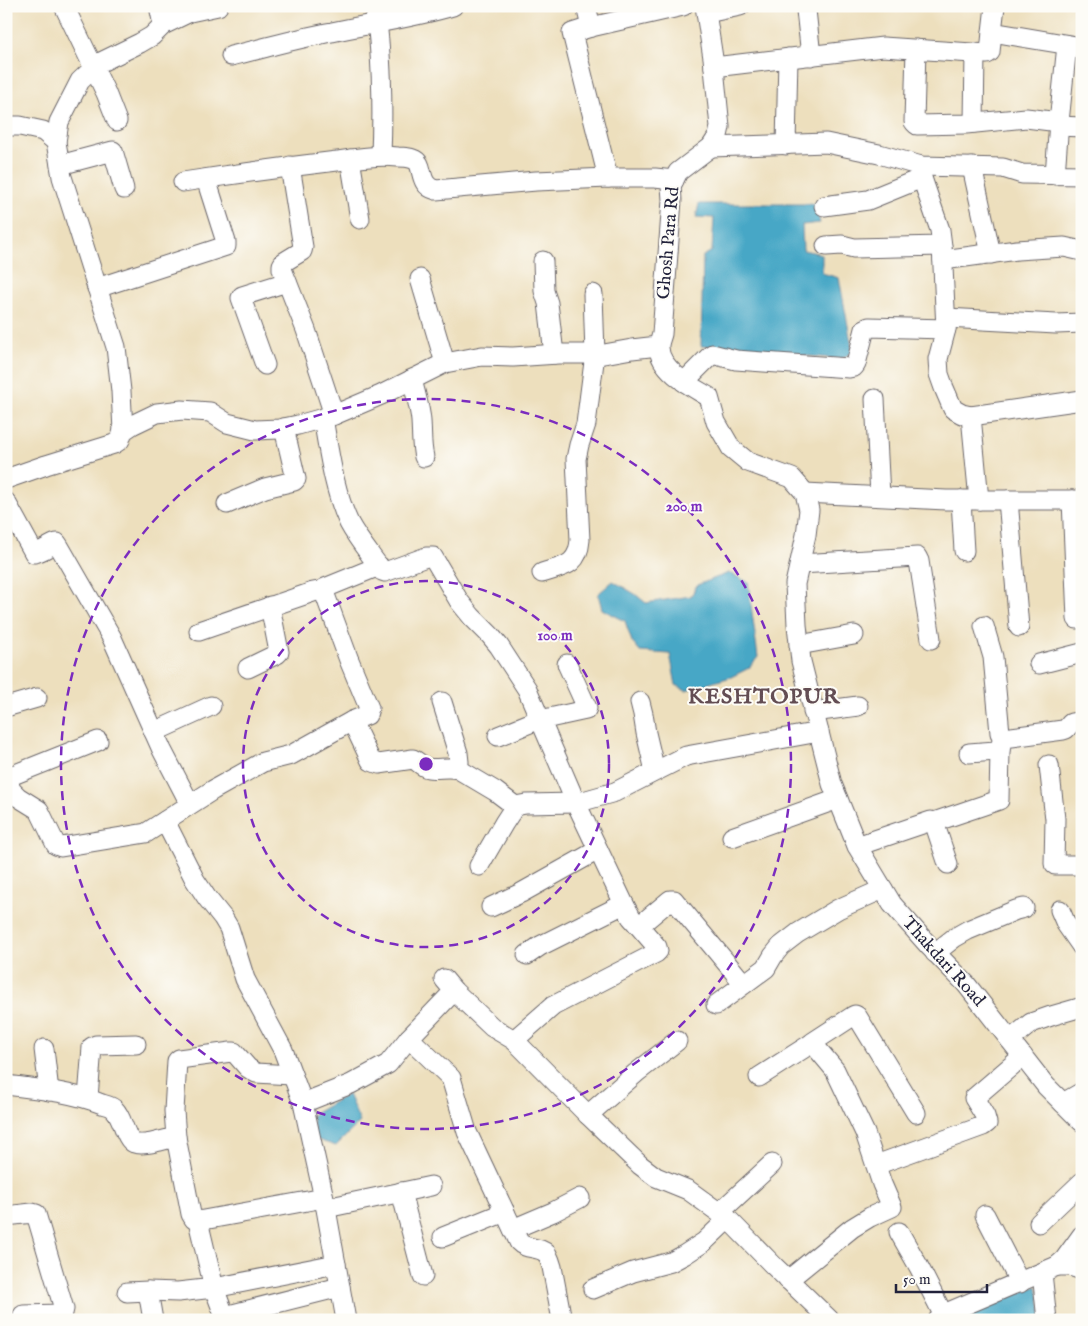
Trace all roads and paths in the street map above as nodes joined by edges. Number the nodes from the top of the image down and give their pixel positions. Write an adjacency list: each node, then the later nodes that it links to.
1 (64, 6): 24 (street)
2 (159, 6): 14 (street)
3 (218, 6): 14 (street)
4 (453, 6): 9 (street)
5 (586, 6): 15 (street)
6 (683, 6): 12 (street)
7 (740, 6): 10 (street)
8 (995, 6): 16 (street)
9 (434, 9): 13 (street)
10 (706, 10): 23 (street)
11 (806, 10): 21 (street)
12 (645, 11): 15 (street)
13 (376, 15): 20 (street); 33 (street)
14 (163, 26): 24 (street)
15 (591, 27): 41 (street)
16 (992, 32): 17 (street); 19 (street)
17 (1074, 46): 27 (street)
18 (916, 49): 19 (street); 21 (street); 26 (street)
19 (975, 53): 26 (street)
20 (231, 56)
21 (811, 56): 22 (street)
22 (788, 58): 23 (street); 31 (street)
23 (714, 67): 32 (street)
24 (93, 68): 25 (street); 30 (street)
25 (117, 122)
26 (974, 123): 27 (street)
27 (1058, 124): 29 (street); 39 (street)
28 (6, 126): 30 (street)
29 (1082, 127)
30 (56, 142): 35 (street)
31 (786, 145): 32 (street); 38 (street)
32 (711, 147): 43 (street, Ghosh Para Rd)
33 (381, 155): 34 (street); 41 (street)
34 (350, 159): 36 (street); 47 (street)
35 (60, 165): 45 (street); 55 (street)
36 (290, 166): 42 (street); 54 (street)
37 (972, 167): 38 (street); 39 (street); 51 (street)
38 (922, 172): 46 (street); 50 (street)
39 (1055, 175): 40 (street)
40 (1082, 175)
41 (608, 178): 43 (street)
42 (206, 179): 44 (street); 55 (street)
43 (674, 180): 59 (street, Ghosh Para Rd)
44 (183, 182)
45 (124, 189)
46 (824, 206)
47 (360, 219)
48 (826, 246): 50 (street)
49 (1082, 251): 51 (street)
50 (942, 253): 51 (street); 58 (street)
51 (990, 254)
52 (543, 261): 60 (street)
53 (420, 279): 62 (street)
54 (287, 282): 63 (street); 69 (street)
55 (97, 288): 71 (street)
56 (593, 294): 61 (street)
57 (1082, 323): 58 (street)
58 (946, 324): 65 (street); 68 (street)
59 (658, 346): 61 (street); 65 (street)
60 (554, 354): 61 (street); 62 (street)
61 (595, 354): 84 (street)
62 (445, 363): 64 (street)
63 (264, 365)
64 (412, 379): 69 (street); 72 (street)
65 (684, 382): 74 (street)
66 (875, 399): 75 (street)
67 (1082, 400): 68 (street)
68 (971, 416): 76 (street)
69 (328, 417): 70 (street); 83 (street)
70 (284, 428): 71 (street); 80 (street)
71 (123, 431): 73 (street)
72 (424, 457)
73 (6, 479)
74 (805, 492): 75 (street); 82 (street, Thakdari Road)
75 (880, 496): 76 (street)
76 (970, 500): 77 (street); 81 (street)
77 (1008, 500): 78 (street); 89 (street)
78 (1077, 500): 87 (street)
79 (6, 502): 108 (street)
80 (227, 504)
81 (964, 550)
82 (800, 564): 92 (street); 93 (street, Thakdari Road)
83 (379, 566): 85 (street); 105 (street)
84 (542, 573)
85 (324, 590): 86 (street); 107 (street)
86 (270, 606): 90 (street); 97 (street)
87 (1078, 619)
88 (984, 626): 112 (street)
89 (1019, 627)
90 (199, 631)
91 (854, 635): 93 (street)
92 (931, 640)
93 (799, 645): 104 (street, Thakdari Road)
94 (1082, 653): 96 (street)
95 (566, 664): 105 (street)
96 (1039, 664)
97 (248, 668)
98 (37, 698): 103 (street)
99 (442, 702): 115 (street)
100 (640, 702): 116 (street)
101 (211, 706): 108 (street)
102 (858, 706): 104 (street)
103 (6, 707)
104 (813, 712): 109 (street, Thakdari Road)
105 (540, 720): 110 (street); 119 (street)
106 (1082, 721): 112 (street)
107 (352, 722): 115 (street); 120 (street)
108 (154, 732): 120 (street)
109 (819, 732): 116 (street); 118 (street, Thakdari Road)
110 (498, 736)
111 (98, 741): 117 (street)
112 (1001, 743): 113 (street); 123 (street)
113 (969, 753)
114 (1048, 765): 128 (street)
115 (458, 769): 121 (street)
116 (655, 771): 119 (street)
117 (7, 775): 122 (street)
118 (835, 792): 124 (street); 125 (street, Thakdari Road)
119 (576, 803): 121 (street); 126 (street)
120 (190, 804): 122 (street)
121 (516, 806): 129 (street)
122 (165, 821): 150 (street)
123 (934, 822): 125 (street); 127 (street)
124 (732, 837)
125 (858, 846): 130 (street, Thakdari Road)
126 (598, 850): 131 (street); 132 (street)
127 (948, 864)
128 (1082, 865)
129 (479, 866)
130 (883, 890): 137 (street, Thakdari Road); 139 (street)
131 (624, 904): 135 (street); 138 (street)
132 (491, 907)
133 (1024, 908): 137 (street)
134 (1060, 910): 136 (street)
135 (639, 926): 139 (street); 143 (street)
136 (1081, 944)
137 (935, 953): 144 (street, Thakdari Road)
138 (527, 955)
139 (744, 984): 140 (street)
140 (716, 1005)
141 (1082, 1007): 144 (street)
142 (408, 1038): 143 (street); 156 (street); 172 (street)
143 (514, 1040): 159 (street)
144 (1010, 1040): 149 (street, Thakdari Road)
145 (677, 1041): 159 (street)
146 (136, 1044): 155 (street)
147 (811, 1044): 151 (street); 158 (street); 163 (street)
148 (44, 1049): 153 (street)
149 (1023, 1056): 157 (street, Thakdari Road); 163 (street)
150 (292, 1075): 156 (street); 161 (street)
151 (759, 1077)
152 (6, 1085): 153 (street)
153 (49, 1091): 155 (street)
154 (1082, 1092): 157 (street)
155 (88, 1098): 161 (street)
156 (303, 1103): 168 (street)
157 (1063, 1103): 160 (street, Thakdari Road)
158 (916, 1114)
159 (588, 1115): 169 (street)
160 (1082, 1122)
161 (176, 1137): 173 (street)
162 (772, 1164): 169 (street)
163 (876, 1165): 182 (street)
164 (1082, 1182): 174 (street)
165 (431, 1186): 166 (street)
166 (401, 1192): 168 (street); 181 (street)
167 (580, 1198): 172 (street)
168 (325, 1203): 173 (street); 178 (street)
169 (724, 1215): 182 (street); 186 (street)
170 (984, 1215): 183 (street)
171 (6, 1216): 190 (street)
172 (509, 1220): 177 (street); 195 (street)
173 (198, 1221): 185 (street)
174 (1040, 1223)
175 (899, 1232): 192 (street)
176 (1082, 1234): 179 (street)
177 (443, 1237)
178 (336, 1264): 184 (street); 185 (street)
179 (1050, 1270): 180 (street); 183 (street); 197 (street)
180 (1082, 1270)
181 (423, 1276)
182 (788, 1280): 196 (street)
183 (1020, 1283): 192 (street)
184 (340, 1287): 191 (street); 194 (street)
185 (214, 1288): 187 (street); 191 (street)
186 (592, 1289)
187 (148, 1291): 188 (street); 193 (street)
188 (126, 1292)
189 (23, 1315): 190 (street)
190 (64, 1316)
191 (225, 1318)
192 (942, 1319)
193 (153, 1320)
194 (346, 1320)
195 (562, 1320)
196 (830, 1320)
197 (1046, 1320)

